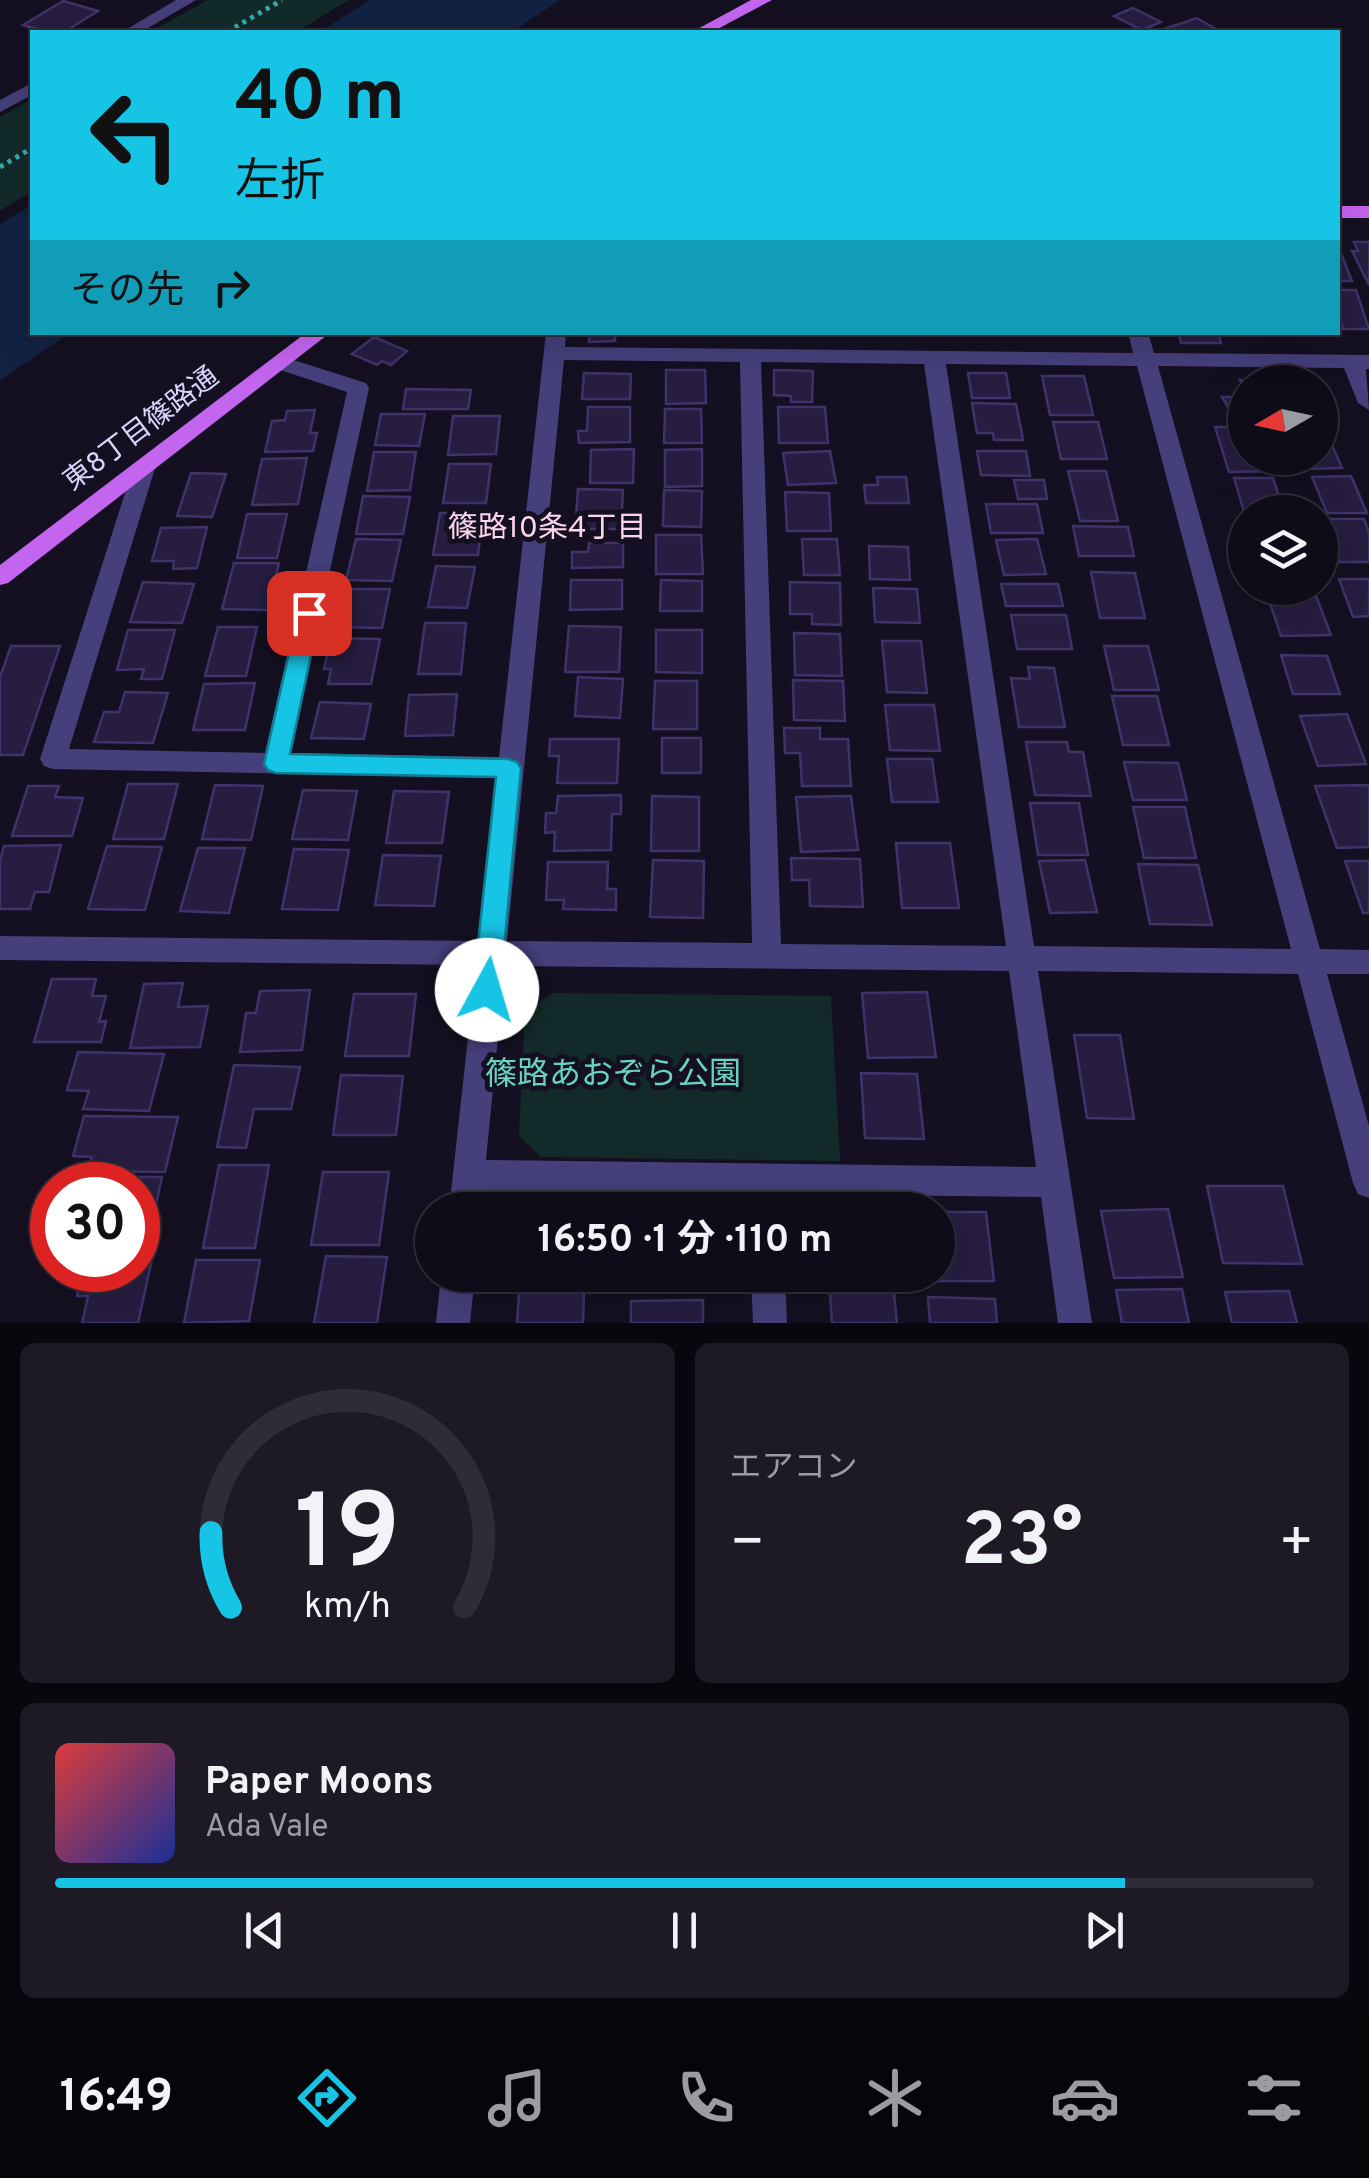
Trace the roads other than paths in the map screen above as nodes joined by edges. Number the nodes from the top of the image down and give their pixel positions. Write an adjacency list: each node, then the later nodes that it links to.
1 (188, 0): 3 (street)
2 (764, 0): 4 (main road)
3 (134, 30)
4 (704, 30)
5 (30, 89): 6 (street)
6 (0, 107)
7 (1340, 212): 8 (main road)
8 (1369, 212)
9 (318, 335): 15 (main road, 東8丁目篠路通)
10 (555, 343): 12 (street); 20 (street)
11 (1142, 345): 13 (street); 14 (street); 25 (street)
12 (750, 355): 13 (street); 23 (street)
13 (934, 357): 24 (street)
14 (1360, 361): 16 (street)
15 (281, 363): 17 (main road, 東8丁目篠路通); 19 (street)
16 (1369, 403)
17 (145, 465): 18 (main road, 東8丁目篠路通); 19 (street)
18 (0, 577)
19 (276, 764): 20 (street)
20 (508, 768): 22 (street)
21 (0, 948): 22 (street)
22 (490, 953): 23 (street); 27 (street)
23 (767, 956): 24 (street)
24 (1023, 958): 25 (street); 28 (street)
25 (1308, 962): 26 (street); 29 (street)
26 (1369, 962)
27 (468, 1176): 30 (street); 31 (street)
28 (1055, 1182): 32 (street); 37 (street)
29 (1369, 1184)
30 (467, 1192)
31 (734, 1192)
32 (815, 1192)
33 (456, 1292): 35 (street)
34 (769, 1292): 36 (street)
35 (453, 1323)
36 (770, 1323)
37 (1075, 1323)

